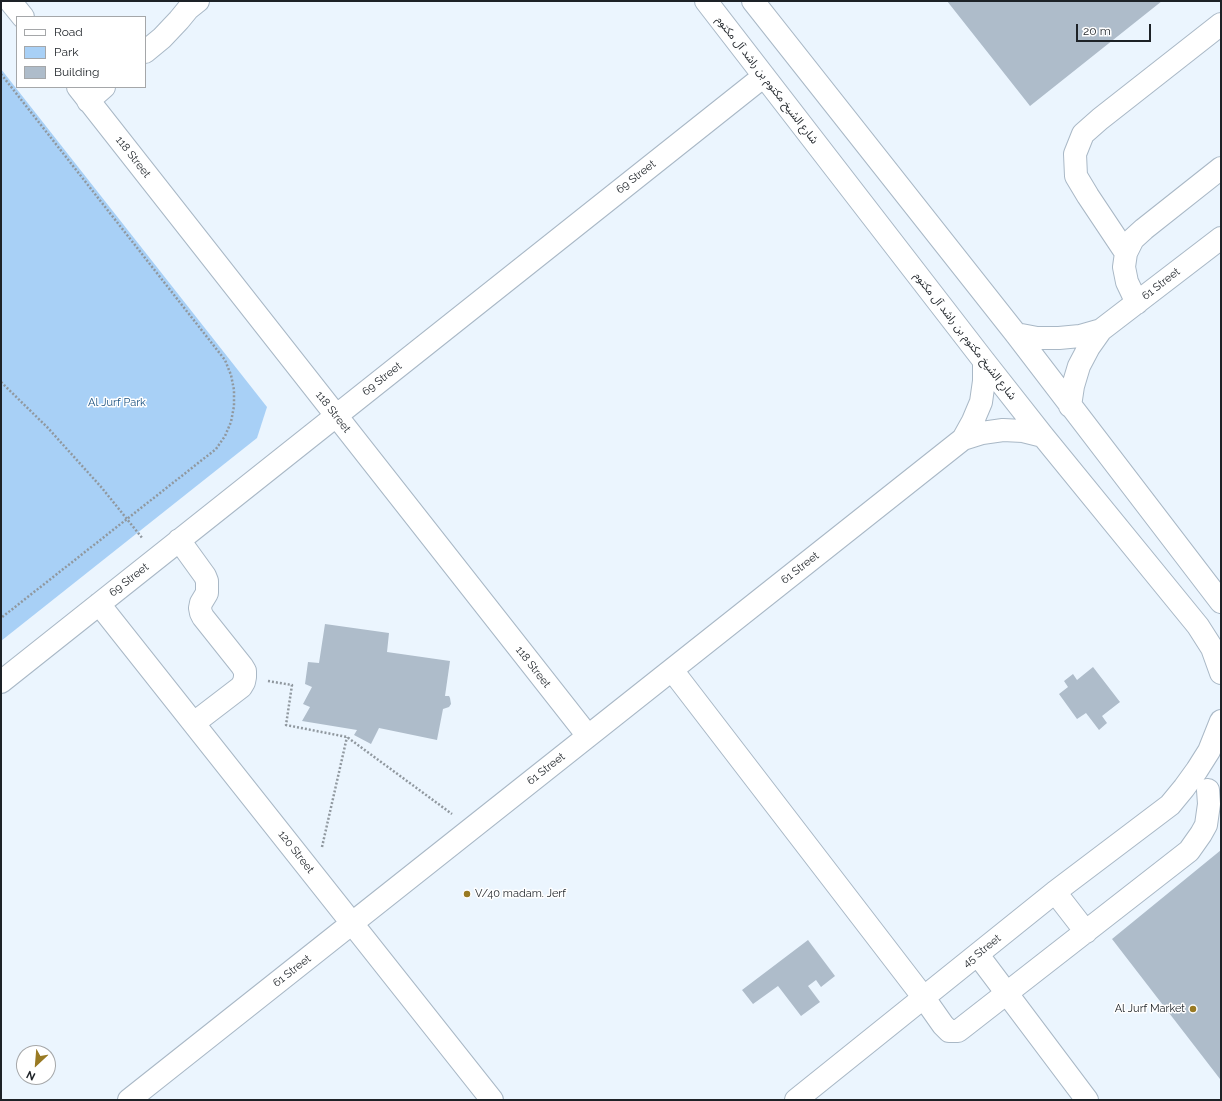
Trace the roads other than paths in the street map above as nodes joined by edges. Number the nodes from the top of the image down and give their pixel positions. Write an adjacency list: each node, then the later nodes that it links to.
1 (10, 1): 5 (street)
2 (706, 1): 9 (street, شارع الشيخ مكتوم بن راشد آل مكتوم)
3 (753, 1): 16 (street)
4 (192, 5): 7 (street); 8 (street)
5 (22, 16)
6 (1221, 24): 13 (street)
7 (146, 32)
8 (146, 51)
9 (764, 76): 17 (street, شارع الشيخ مكتوم بن راشد آل مكتوم); 19 (street, 69 Street)
10 (90, 92): 19 (street, 118 Street)
11 (1221, 168): 13 (street)
12 (1221, 238): 14 (street, 61 Street)
13 (1126, 252): 14 (street)
14 (1137, 303): 15 (street, 61 Street)
15 (1100, 330): 16 (street, 61 Street); 18 (street, 61 Street)
16 (1016, 334): 18 (street)
17 (984, 361): 20 (street, شارع الشيخ مكتوم بن راشد آل مكتوم); 21 (street, 61 Street)
18 (1070, 406): 23 (street)
19 (336, 416): 22 (street, 69 Street); 30 (street, 118 Street)
20 (1043, 436): 21 (street, 61 Street); 26 (street, شارع الشيخ مكتوم بن راشد آل مكتوم)
21 (963, 439): 25 (street, 61 Street)
22 (179, 540): 24 (street, 69 Street); 29 (street)
23 (1221, 602)
24 (99, 604): 27 (street, 69 Street); 29 (street, 120 Street)
25 (672, 670): 30 (street, 61 Street); 38 (street)
26 (1221, 673)
27 (1, 682)
28 (1221, 721): 32 (street, 45 Street)
29 (194, 723): 34 (street, 120 Street)
30 (588, 736): 34 (street, 61 Street)
31 (1215, 788): 32 (street, 45 Street); 35 (street)
32 (1170, 805): 33 (street, 45 Street)
33 (1055, 892): 35 (street); 36 (street, 45 Street)
34 (352, 923): 39 (street, 61 Street); 40 (street, 120 Street)
35 (1086, 932): 37 (street)
36 (978, 955): 37 (street); 38 (street, 45 Street)
37 (1007, 993): 38 (street); 42 (street)
38 (924, 998): 41 (street, 45 Street)
39 (129, 1100)
40 (492, 1100)
41 (796, 1100)
42 (1087, 1100)

